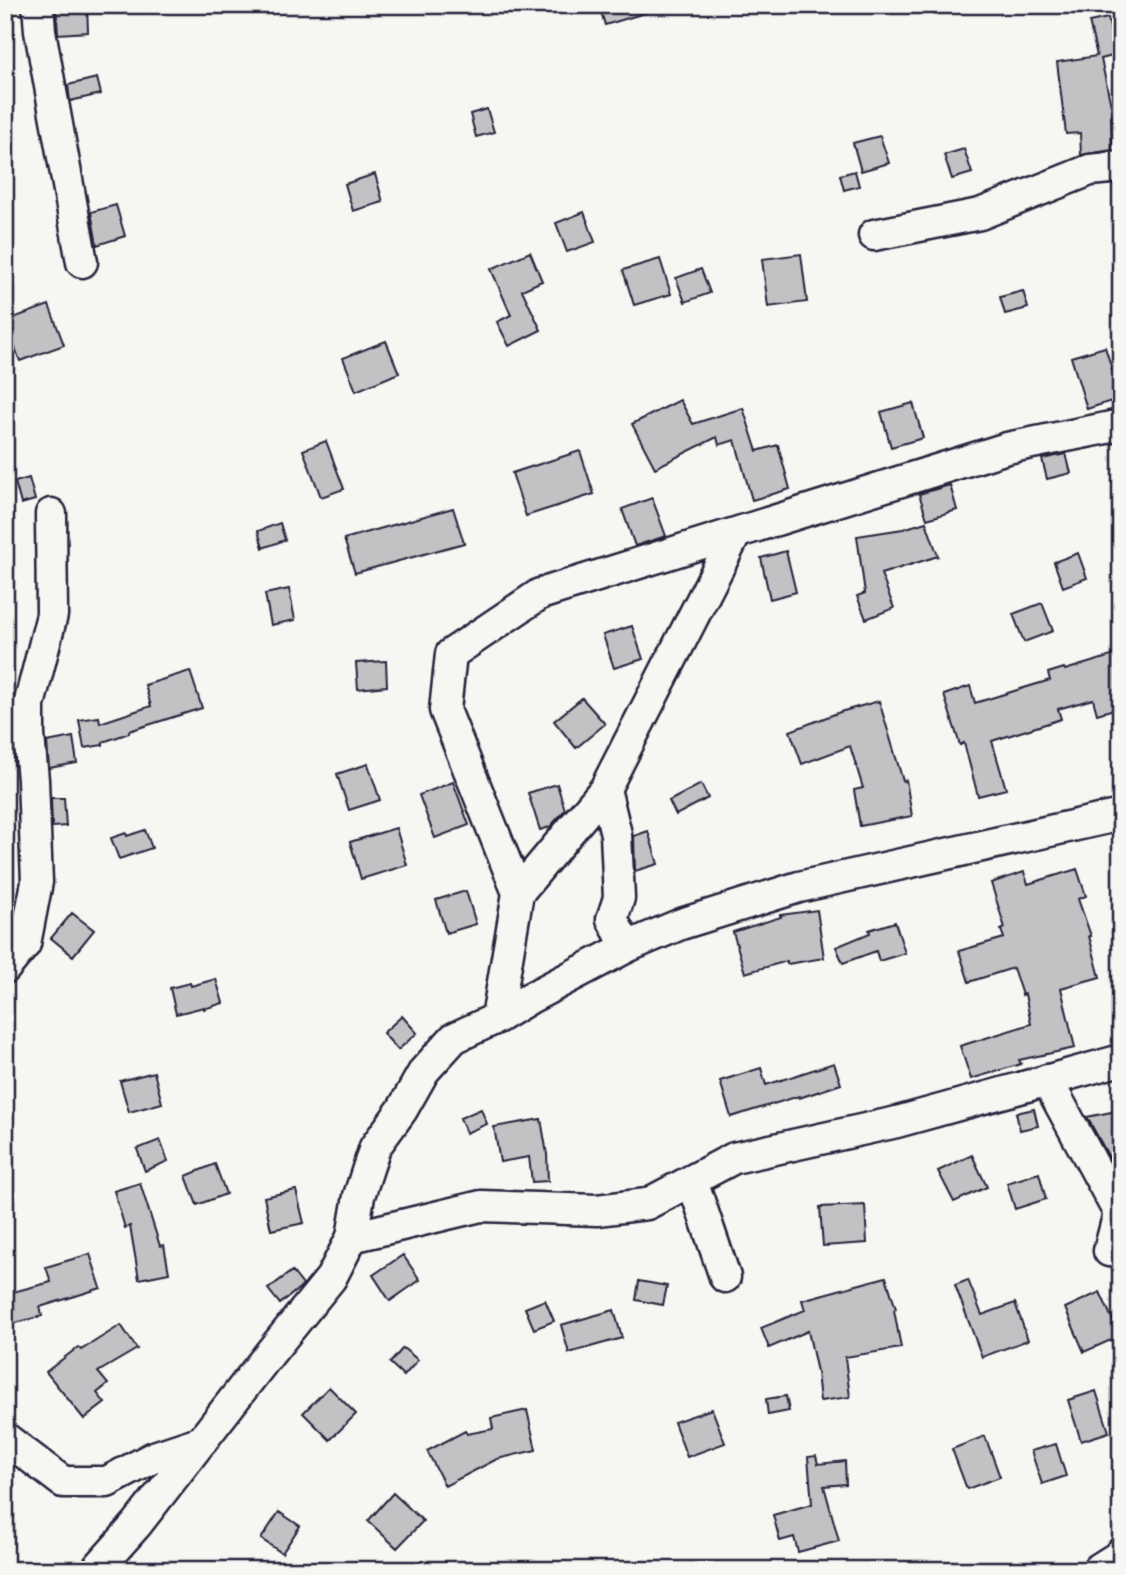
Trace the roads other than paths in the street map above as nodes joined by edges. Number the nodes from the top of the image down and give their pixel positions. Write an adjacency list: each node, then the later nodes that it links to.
1 (38, 5): 4 (street)
2 (1121, 167): 3 (street)
3 (874, 235)
4 (82, 262)
5 (1121, 425): 7 (street)
6 (51, 514): 13 (street)
7 (736, 533): 8 (street); 10 (street)
8 (604, 789): 10 (street); 11 (street)
9 (1121, 815): 11 (street)
10 (518, 893): 12 (street)
11 (627, 947): 14 (street)
12 (508, 955): 14 (street); 15 (street)
13 (5, 968)
14 (530, 998): 15 (street)
15 (497, 1018): 19 (street)
16 (1121, 1060): 17 (street)
17 (1047, 1080): 18 (street); 20 (street)
18 (692, 1180): 19 (street); 21 (street)
19 (352, 1237): 23 (street)
20 (1109, 1251)
21 (726, 1276)
22 (5, 1438): 23 (street)
23 (202, 1441): 25 (street)
24 (1121, 1553): 26 (street)
25 (96, 1570)
26 (1097, 1570)

